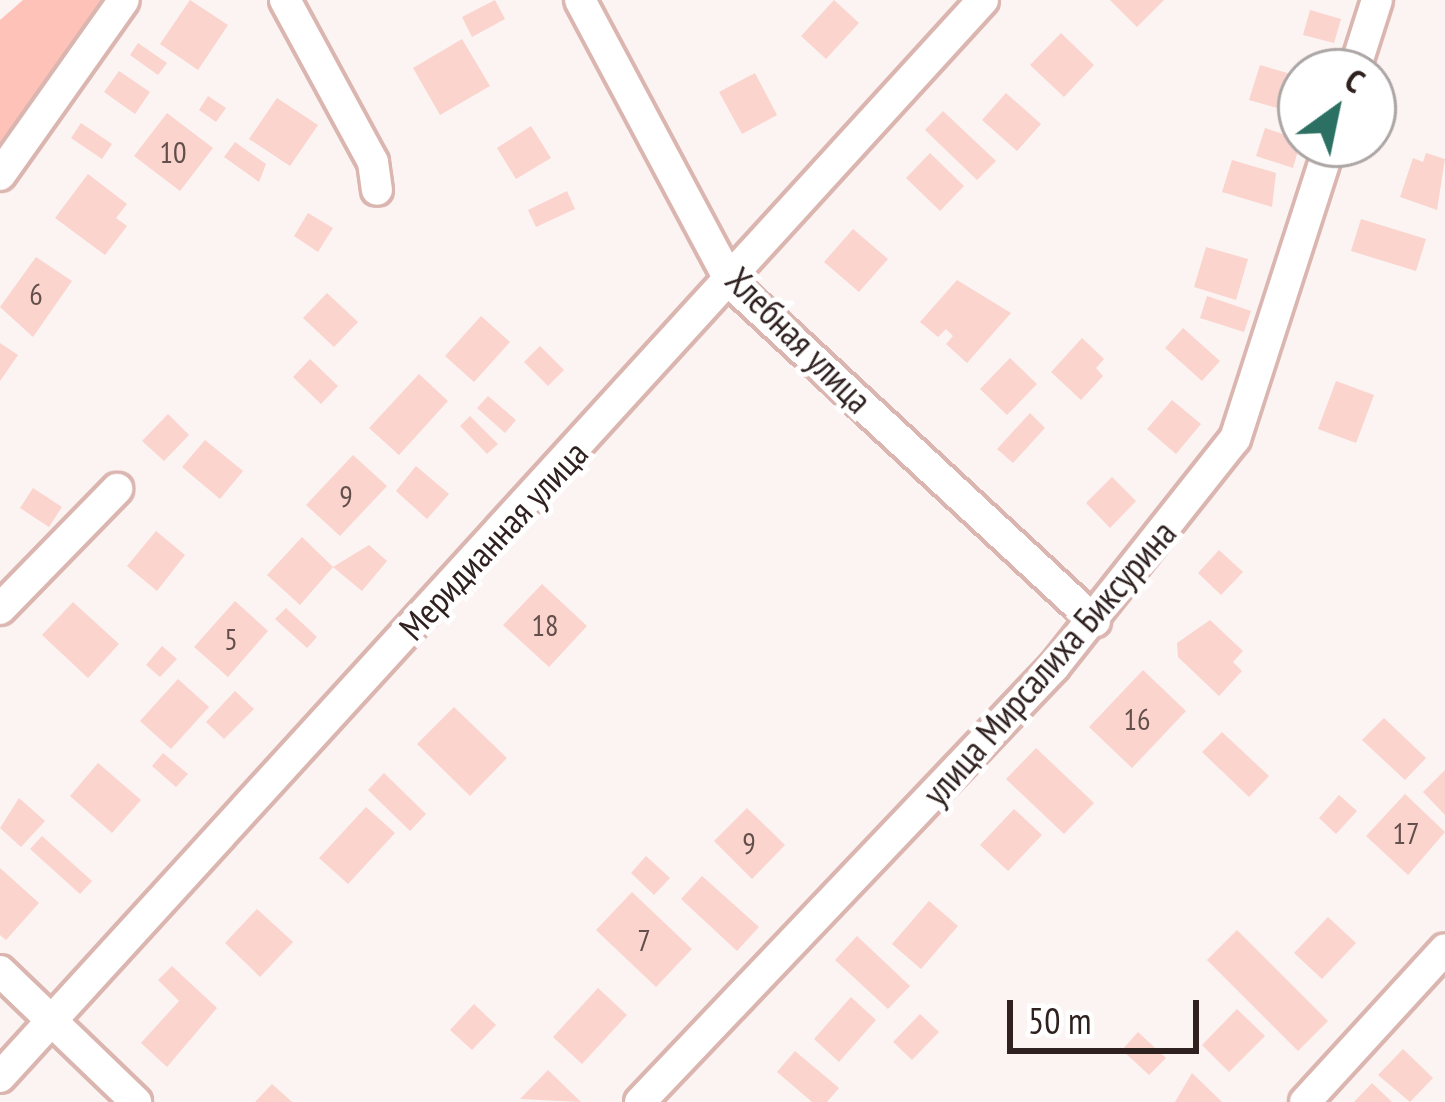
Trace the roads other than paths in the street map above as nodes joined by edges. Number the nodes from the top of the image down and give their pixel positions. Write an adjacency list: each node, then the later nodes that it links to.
1 (124, 0): 8 (street)
2 (285, 0): 9 (street)
3 (580, 0): 10 (street, Хлебная улица)
4 (983, 0): 10 (street, Меридианная улица)
5 (1377, 0): 6 (street)
6 (1362, 48)
7 (1322, 168): 13 (street, улица Мирсалиха Биксурина)
8 (0, 175)
9 (377, 190)
10 (731, 283): 13 (street, Хлебная улица); 16 (street, Меридианная улица)
11 (117, 489): 12 (street)
12 (0, 609)
13 (1095, 621): 19 (street, улица Мирсалиха Биксурина)
14 (1445, 950): 20 (street)
15 (0, 971): 16 (street)
16 (52, 1021): 17 (street, Меридианная улица); 18 (street)
17 (0, 1077)
18 (136, 1102)
19 (640, 1102)
20 (1305, 1102)

